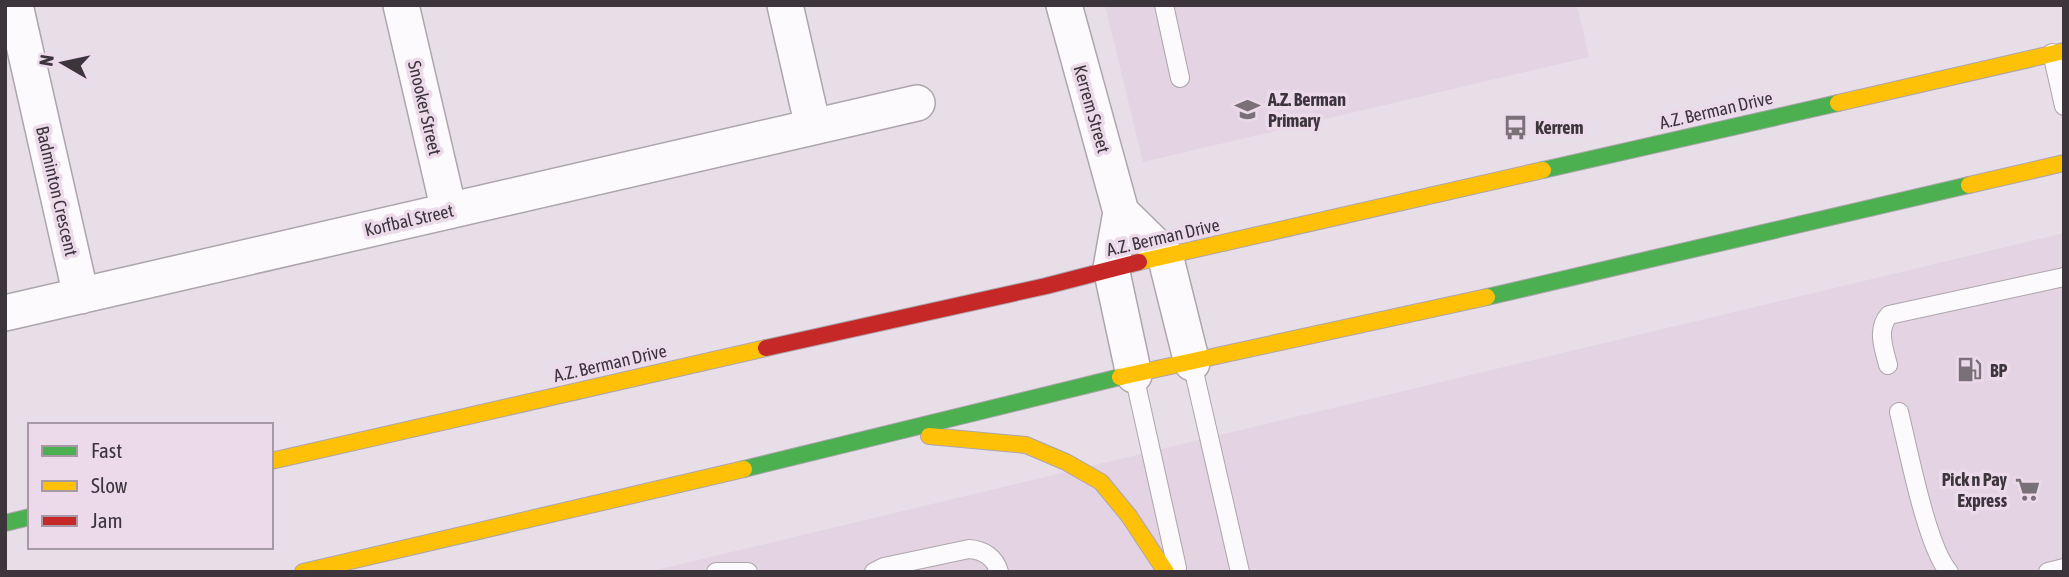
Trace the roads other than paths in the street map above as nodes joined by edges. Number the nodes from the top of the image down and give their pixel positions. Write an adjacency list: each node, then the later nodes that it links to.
1 (15, 5): 17 (street, Badminton Crescent)
2 (401, 5): 12 (street, Snooker Street)
3 (785, 5): 10 (street)
4 (1064, 5): 13 (street, Kerrem Street)
5 (1164, 5): 7 (lane)
6 (2058, 52): 9 (lane); 14 (main road, A.Z. Berman Drive)
7 (1180, 78)
8 (917, 103): 10 (street, Korfbal Street)
9 (2064, 106)
10 (813, 127): 12 (street, Korfbal Street)
11 (2064, 163): 19 (main road)
12 (449, 211): 17 (street, Korfbal Street)
13 (1121, 212): 14 (street); 15 (street, Kerrem Street)
14 (1165, 255): 15 (main road, A.Z. Berman Drive); 19 (street)
15 (1111, 268): 21 (street, Kerrem Street); 24 (main road, A.Z. Berman Drive)
16 (2064, 277): 20 (lane)
17 (81, 296): 18 (street, Korfbal Street)
18 (5, 313)
19 (1192, 363): 21 (main road); 35 (lane)
20 (1888, 365)
21 (1134, 375): 23 (main road); 34 (lane)
22 (1899, 412): 36 (lane)
23 (893, 434): 28 (main road); 33 (main road)
24 (273, 461)
25 (28, 517): 26 (main road)
26 (5, 523)
27 (2064, 568): 37 (lane)
28 (303, 572)
29 (716, 572): 30 (lane)
30 (748, 572)
31 (874, 572): 32 (lane)
32 (999, 572)
33 (1166, 572)
34 (1178, 572)
35 (1240, 572)
36 (1949, 572)
37 (2048, 572)

